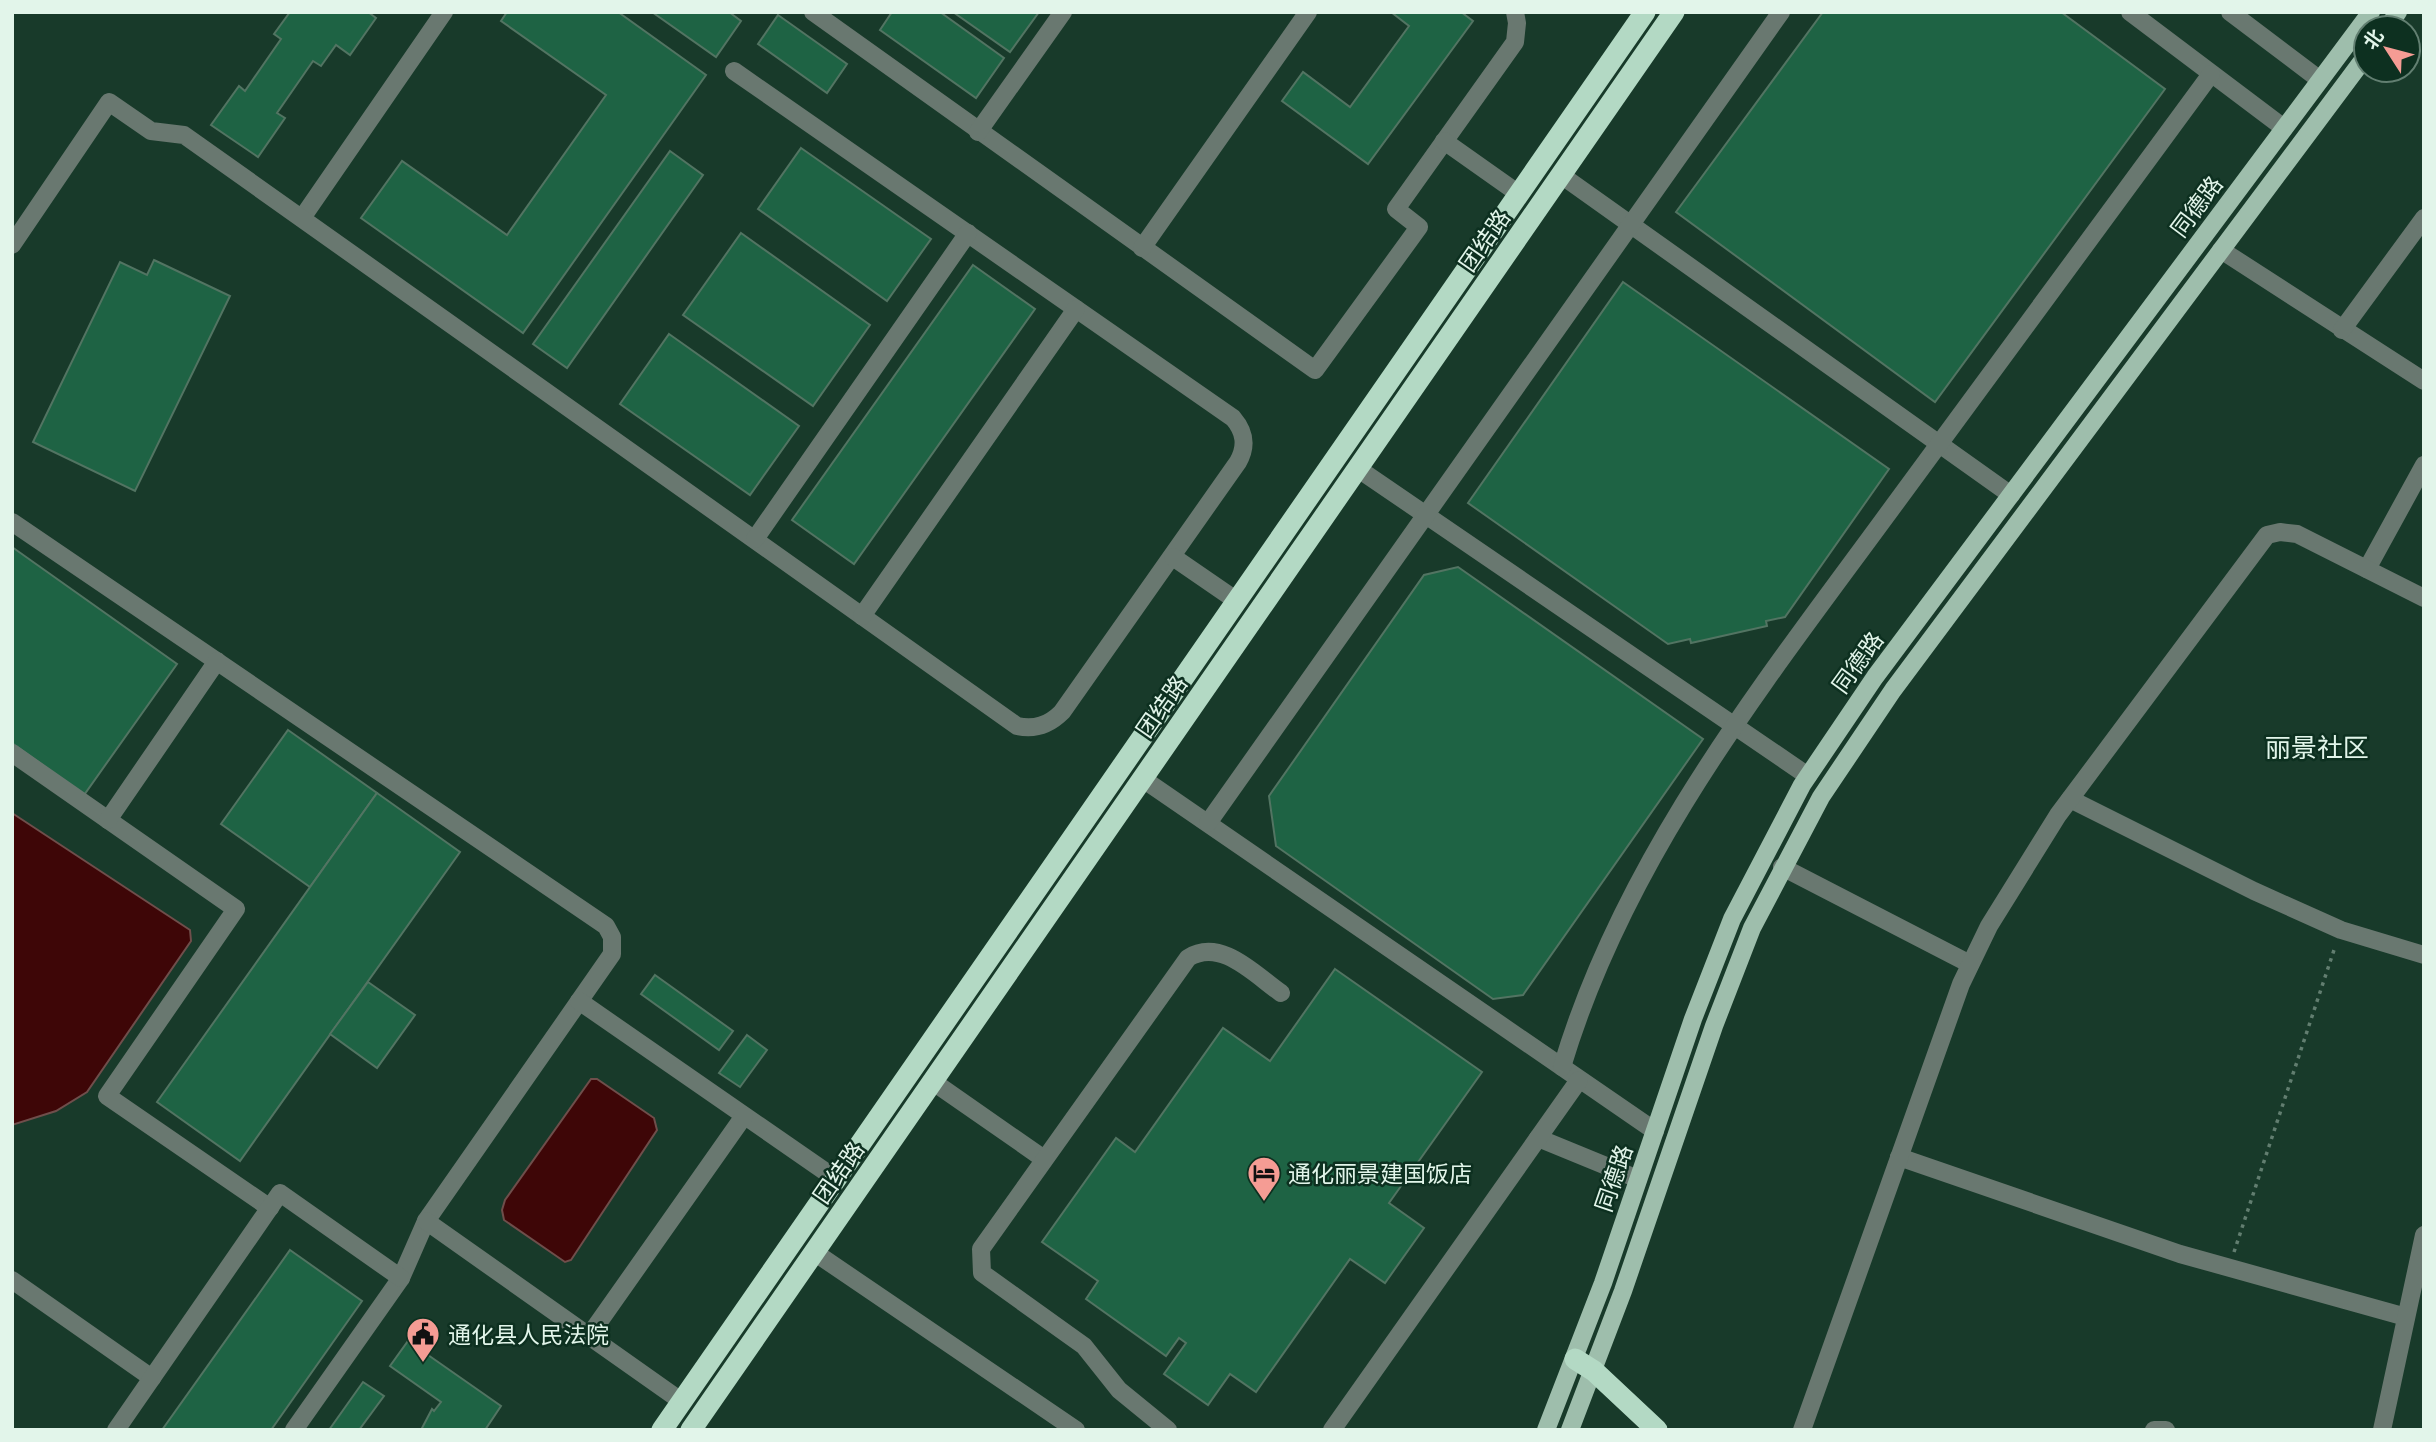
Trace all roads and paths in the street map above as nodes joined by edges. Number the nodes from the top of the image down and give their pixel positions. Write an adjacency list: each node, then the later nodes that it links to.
1 (444, 12): 21 (street)
2 (813, 12): 17 (street)
3 (1063, 12): 17 (street)
4 (1308, 12): 26 (street)
5 (1514, 12): 18 (street)
6 (1645, 12): 20 (highway, 团结路)
7 (1674, 12): 19 (highway, 团结路)
8 (1782, 12): 23 (street)
9 (2130, 12): 13 (street)
10 (2230, 12): 15 (street)
11 (2371, 12): 15 (main road, 同德路)
12 (733, 71): 24 (street)
13 (2211, 74): 16 (street); 31 (street)
14 (2352, 75): 27 (main road, 同德路)
15 (2320, 80): 16 (main road, 同德路)
16 (2284, 128): 34 (main road, 同德路)
17 (978, 132): 26 (street)
18 (1444, 141): 20 (street); 26 (street)
19 (1561, 175): 23 (street); 33 (highway, 团结路)
20 (1519, 194): 41 (highway, 团结路)
21 (302, 218): 25 (street); 37 (street)
22 (2424, 218): 29 (street)
23 (1631, 225): 31 (street); 35 (street)
24 (968, 233): 28 (street); 37 (street)
25 (12, 245)
26 (1142, 248)
27 (2221, 250): 29 (street); 51 (main road, 同德路)
28 (1076, 309): 38 (street); 42 (street)
29 (2342, 330): 30 (street)
30 (2424, 381)
31 (1939, 444): 34 (street); 44 (street)
32 (2424, 465): 39 (street)
33 (1357, 468): 35 (street); 47 (highway, 团结路)
34 (2011, 495): 46 (main road, 同德路)
35 (1426, 515): 44 (street); 50 (street)
36 (12, 522): 43 (street)
37 (755, 539): 42 (street)
38 (1173, 557): 41 (street); 42 (street)
39 (2367, 569): 40 (street); 48 (street)
40 (2424, 598)
41 (1237, 601): 65 (highway, 团结路)
42 (862, 616)
43 (217, 661): 49 (street); 56 (street)
44 (1733, 724): 46 (street); 57 (street)
45 (12, 753): 49 (street)
46 (1808, 776): 61 (main road, 同德路)
47 (1143, 779): 50 (street); 59 (highway, 团结路)
48 (2070, 799): 52 (street); 54 (street)
49 (108, 820): 67 (street)
50 (1208, 823): 57 (street)
51 (1782, 867): 54 (street); 77 (main road, 同德路)
52 (2341, 930): 53 (street); 71 (path)
53 (2424, 955)
54 (1970, 964): 63 (street)
55 (1281, 993): 64 (street)
56 (579, 1002): 60 (street); 68 (street)
57 (1562, 1068): 58 (street)
58 (1579, 1080): 61 (street); 62 (street)
59 (932, 1081): 64 (street); 70 (highway, 团结路)
60 (744, 1116): 65 (street); 75 (street)
61 (1655, 1131): 66 (main road, 同德路)
62 (1538, 1138): 66 (street); 86 (street)
63 (1899, 1157): 71 (street); 90 (street)
64 (1044, 1159): 85 (street)
65 (836, 1179): 79 (highway, 团结路)
66 (1639, 1179): 76 (main road, 同德路)
67 (270, 1208): 72 (street); 78 (street)
68 (426, 1221): 72 (street); 75 (street)
69 (2424, 1235): 74 (street)
70 (814, 1252): 83 (highway, 团结路); 84 (street)
71 (2228, 1268): 74 (street)
72 (401, 1278): 81 (street)
73 (12, 1280): 78 (street)
74 (2406, 1317): 93 (street)
75 (589, 1336): 79 (street)
76 (1575, 1359): 77 (highway); 87 (main road, 同德路)
77 (1594, 1371): 88 (main road, 同德路); 89 (highway)
78 (152, 1378): 80 (street)
79 (681, 1401): 82 (highway, 团结路)
80 (116, 1430)
81 (294, 1430)
82 (662, 1430)
83 (691, 1430)
84 (1076, 1430)
85 (1168, 1430)
86 (1332, 1430)
87 (1546, 1430)
88 (1570, 1430)
89 (1657, 1430)
90 (1802, 1430)
91 (2154, 1430): 92 (street)
92 (2166, 1430)
93 (2382, 1430)

